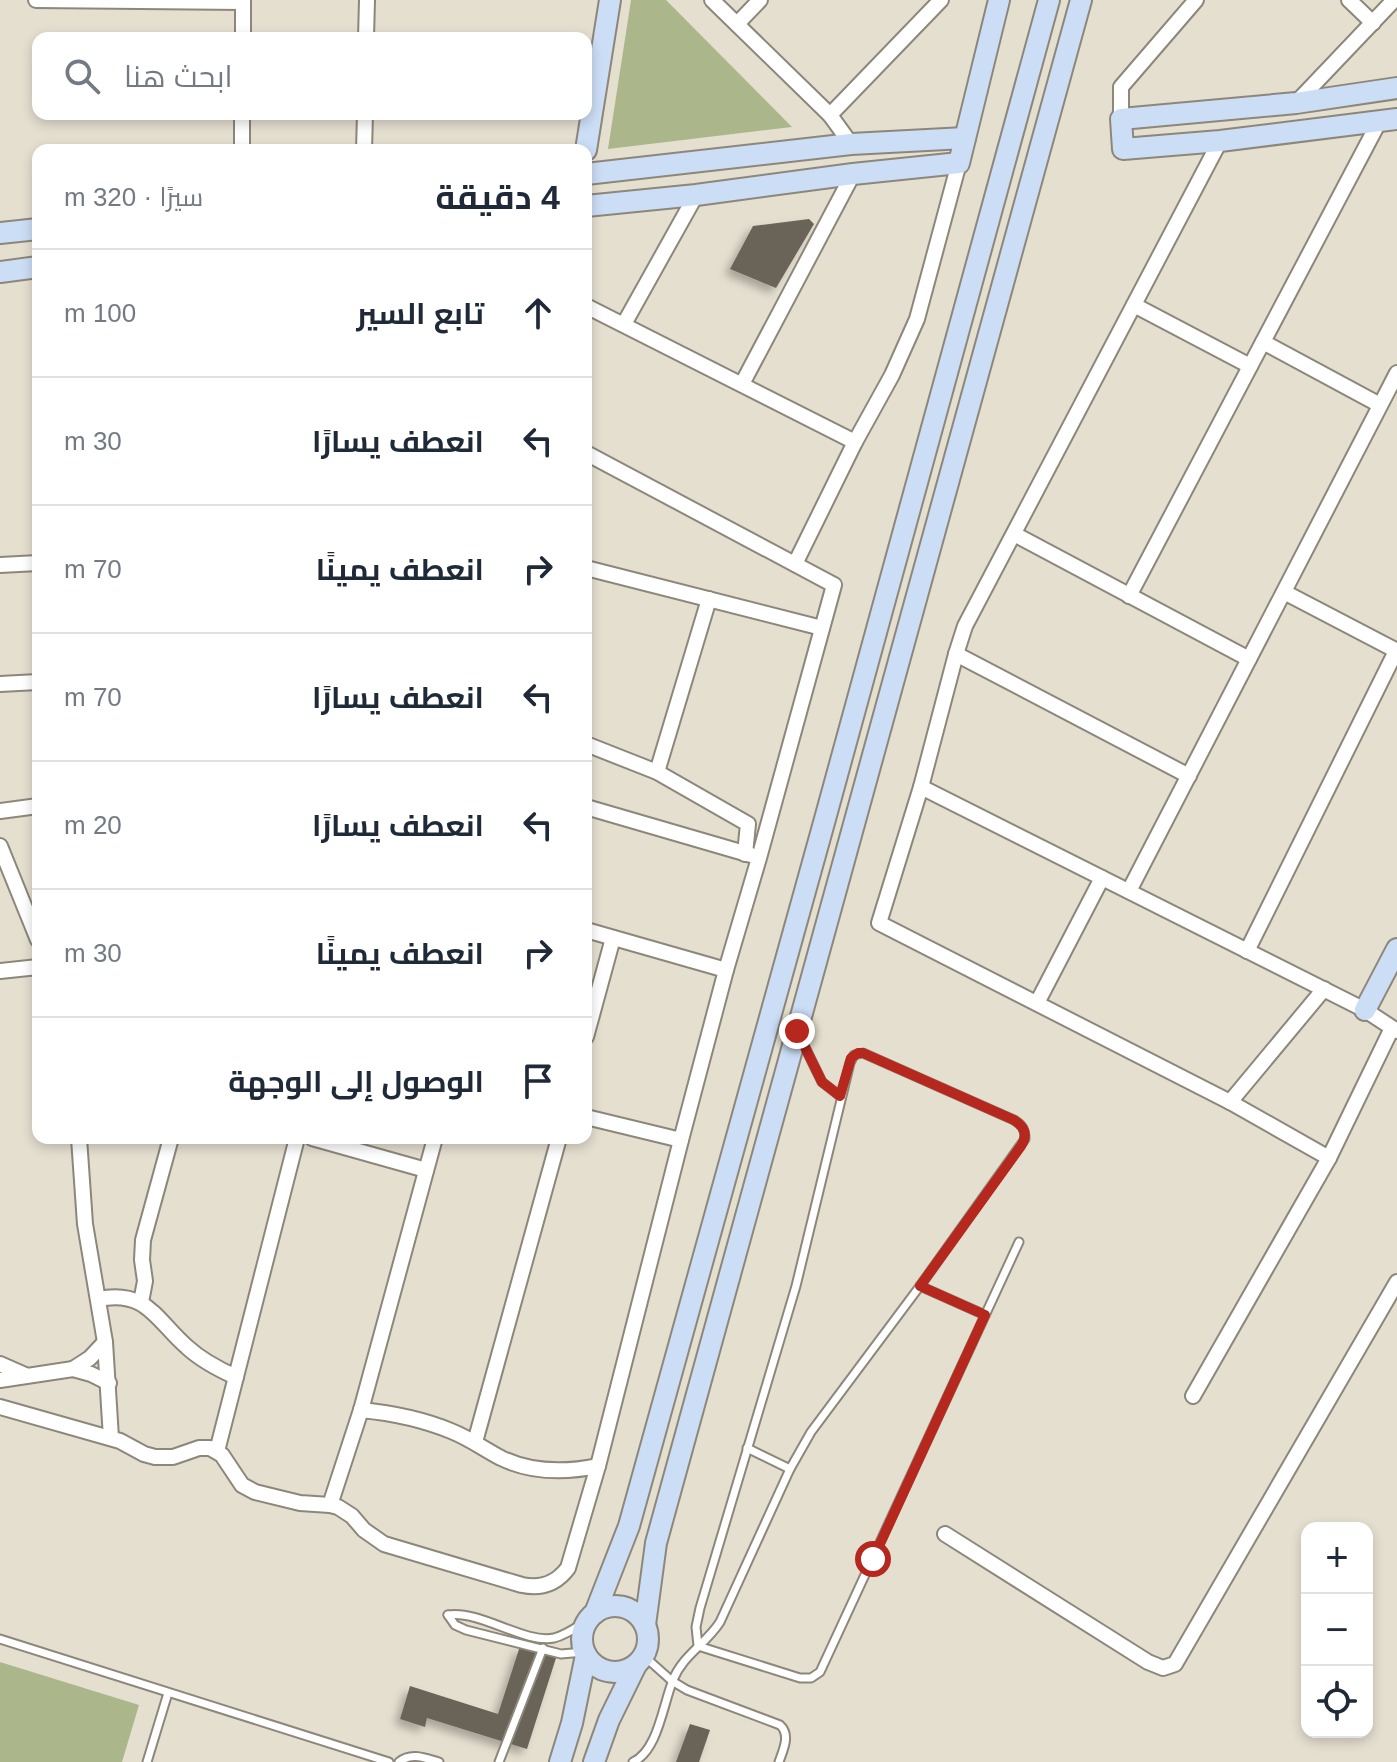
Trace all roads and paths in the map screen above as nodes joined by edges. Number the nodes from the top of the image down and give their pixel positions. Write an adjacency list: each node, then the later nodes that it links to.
1 (36, 0): 13 (street)
2 (367, 0): 17 (street)
3 (610, 0): 20 (main road)
4 (712, 0): 15 (street)
5 (760, 0): 15 (street)
6 (941, 0): 21 (street)
7 (999, 0): 27 (main road)
8 (1049, 0): 127 (main road)
9 (1081, 0): 90 (main road)
10 (1196, 0): 22 (street)
11 (1349, 0): 14 (street)
12 (1394, 0): 14 (street)
13 (243, 1): 16 (street)
14 (1373, 23): 19 (street)
15 (737, 24): 21 (street)
16 (243, 32)
17 (366, 32)
18 (1397, 88): 19 (main road)
19 (1296, 103): 22 (main road)
20 (592, 112)
21 (830, 115): 32 (street)
22 (1121, 119): 28 (main road)
23 (242, 120): 29 (street)
24 (365, 120): 30 (street)
25 (591, 120): 31 (main road)
26 (1388, 120): 28 (main road); 45 (street)
27 (965, 138): 32 (main road); 33 (main road)
28 (1220, 141): 42 (street)
29 (242, 144)
30 (364, 144)
31 (587, 144)
32 (851, 144): 34 (main road); 35 (main road)
33 (959, 163): 35 (main road); 50 (street)
34 (592, 173)
35 (853, 174): 36 (main road); 48 (street)
36 (696, 195): 37 (main road); 44 (street)
37 (592, 208)
38 (32, 230): 39 (main road)
39 (0, 233)
40 (32, 268): 41 (main road)
41 (0, 272)
42 (1134, 305): 46 (street); 52 (street)
43 (592, 309): 44 (street)
44 (624, 324): 48 (street)
45 (1263, 342): 46 (street); 49 (street)
46 (1250, 366): 58 (street)
47 (1397, 373): 49 (street)
48 (742, 384): 50 (street)
49 (1380, 405): 57 (street)
50 (855, 442): 54 (street)
51 (592, 456): 54 (street)
52 (1014, 534): 58 (street); 62 (street)
53 (32, 563): 55 (street)
54 (795, 564): 60 (street)
55 (0, 565)
56 (592, 570): 59 (street)
57 (1284, 592): 61 (street); 63 (street)
58 (1129, 596): 63 (street)
59 (709, 599): 60 (street); 67 (street)
60 (822, 628): 74 (street)
61 (1397, 651): 81 (street)
62 (956, 654): 68 (street); 69 (street)
63 (1249, 659): 68 (street)
64 (32, 682): 65 (street)
65 (0, 684)
66 (592, 746): 67 (street)
67 (657, 772): 74 (street)
68 (1189, 776): 76 (street)
69 (921, 787): 75 (street); 86 (street)
70 (32, 807): 72 (street)
71 (592, 809): 74 (street)
72 (0, 811)
73 (0, 846): 77 (street)
74 (752, 856): 83 (street)
75 (1102, 878): 76 (street); 86 (street)
76 (1129, 891): 81 (street)
77 (32, 925)
78 (592, 932): 79 (street)
79 (613, 938): 83 (street); 88 (street)
80 (1397, 949): 87 (main road)
81 (1247, 951): 85 (street)
82 (32, 968): 84 (street)
83 (726, 970): 94 (street)
84 (0, 971)
85 (1324, 989): 87 (street); 92 (street)
86 (1037, 1003): 92 (street)
87 (1365, 1010): 89 (street)
88 (592, 1015)
89 (1394, 1030): 101 (street)
90 (797, 1031): 91 (lane); 128 (main road)
91 (840, 1096): 105 (lane); 121 (lane)
92 (1230, 1102): 101 (street)
93 (592, 1118): 94 (street)
94 (681, 1140): 123 (street)
95 (79, 1144): 106 (street)
96 (169, 1144): 107 (street)
97 (295, 1144): 113 (street)
98 (333, 1144): 102 (street)
99 (433, 1144): 102 (street)
100 (557, 1144): 120 (street)
101 (1329, 1158): 116 (street)
102 (426, 1170): 118 (street)
103 (1019, 1242): 108 (lane)
104 (1397, 1282): 126 (street)
105 (920, 1286): 108 (lane); 124 (lane)
106 (98, 1299): 107 (street); 109 (street)
107 (141, 1302): 113 (street)
108 (985, 1315): 131 (lane)
109 (105, 1342): 111 (street); 115 (street)
110 (0, 1364): 112 (street)
111 (73, 1369): 112 (street); 115 (street)
112 (25, 1375): 114 (street)
113 (236, 1377): 122 (street)
114 (0, 1380)
115 (109, 1383): 119 (street)
116 (1193, 1396)
117 (0, 1407): 119 (street)
118 (361, 1410): 120 (street); 125 (street)
119 (111, 1438): 122 (street)
120 (475, 1442): 123 (street)
121 (747, 1448): 124 (lane); 131 (lane)
122 (217, 1451): 125 (street)
123 (598, 1466): 125 (street)
124 (790, 1469): 131 (lane)
125 (330, 1505)
126 (945, 1534)
127 (591, 1617): 128 (main road); 130 (lane); 133 (main road)
128 (645, 1625): 134 (main road)
129 (0, 1639): 136 (lane)
130 (547, 1639): 132 (lane); 132 (lane)
131 (698, 1646): 135 (lane)
132 (542, 1650): 133 (lane); 141 (lane)
133 (585, 1654): 134 (main road); 142 (main road)
134 (640, 1661): 135 (lane); 143 (main road)
135 (672, 1681): 144 (lane); 145 (lane)
136 (168, 1693): 137 (lane); 138 (lane)
137 (147, 1762)
138 (389, 1762)
139 (399, 1762): 140 (lane)
140 (439, 1762)
141 (499, 1762)
142 (560, 1762)
143 (594, 1762)
144 (633, 1762)
145 (779, 1762)

